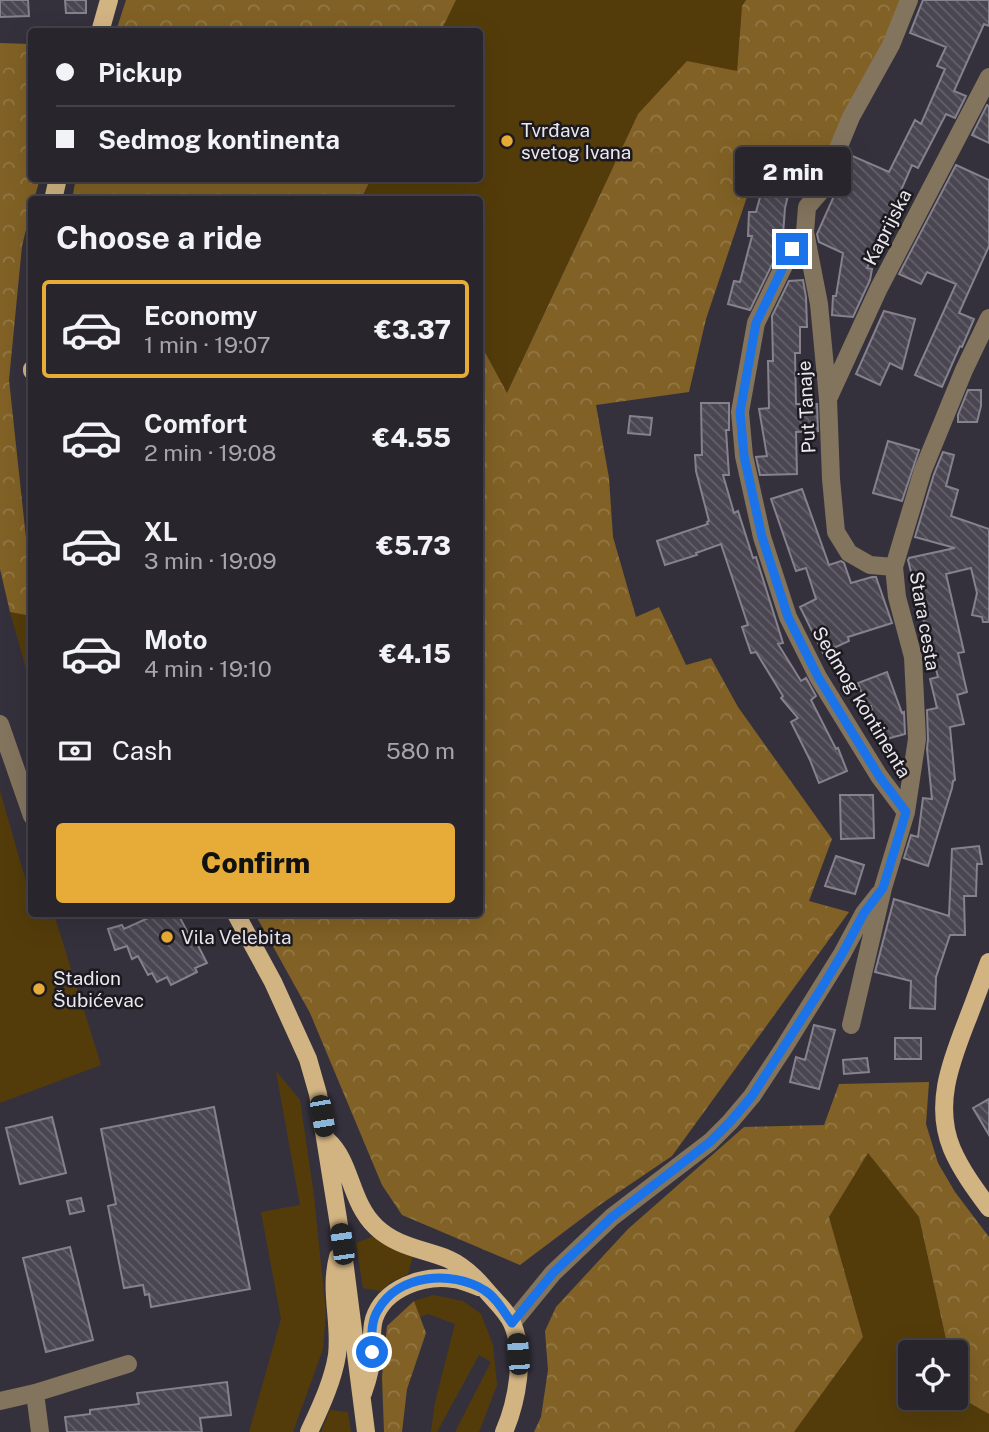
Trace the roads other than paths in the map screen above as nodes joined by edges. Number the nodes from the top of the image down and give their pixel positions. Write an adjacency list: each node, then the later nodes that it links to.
1 (109, 0): 3 (main road)
2 (909, 0): 7 (street, Put Tanaje)
3 (101, 28)
4 (989, 77): 7 (street, Kaprijska)
5 (792, 249): 11 (street, Sedmog kontinenta)
6 (989, 318): 8 (street, Stara cesta)
7 (828, 399): 8 (street, Put Tanaje)
8 (894, 567): 11 (street, Stara cesta)
9 (0, 724): 10 (street)
10 (28, 804)
11 (906, 812): 12 (street, Stara cesta)
12 (883, 888): 15 (street, Stara cesta); 20 (street)
13 (238, 917): 16 (main road)
14 (989, 962): 17 (main road)
15 (850, 1025)
16 (326, 1139): 18 (main road); 19 (main road)
17 (989, 1208)
18 (342, 1244): 23 (main road); 26 (main road)
19 (486, 1290): 20 (main road); 23 (main road)
20 (512, 1323): 28 (main road)
21 (128, 1364): 22 (street)
22 (35, 1393): 24 (street); 25 (street)
23 (361, 1400): 27 (main road)
24 (0, 1401)
25 (40, 1432)
26 (310, 1432)
27 (366, 1432)
28 (504, 1432)

